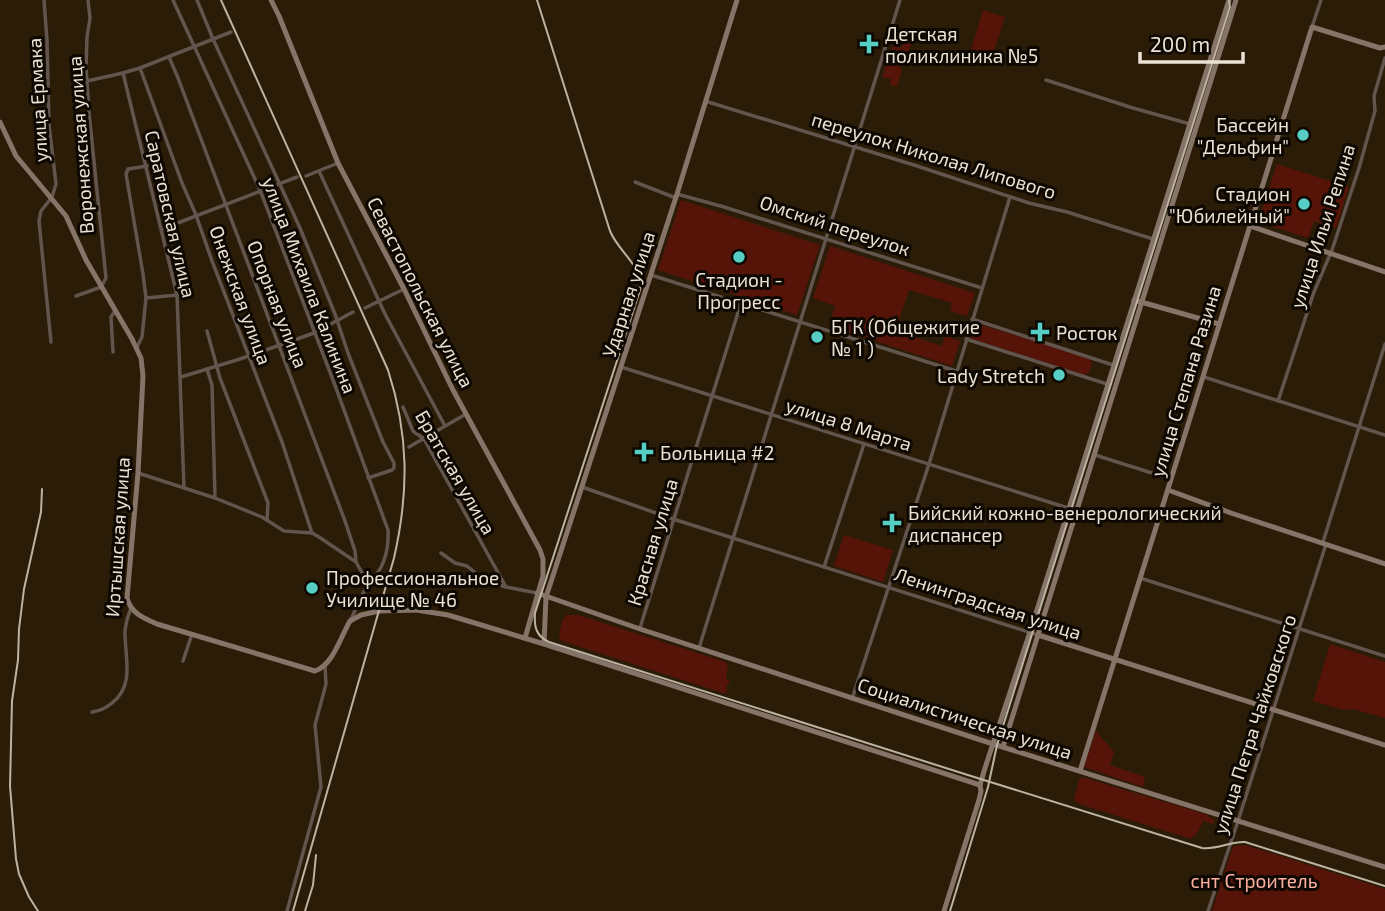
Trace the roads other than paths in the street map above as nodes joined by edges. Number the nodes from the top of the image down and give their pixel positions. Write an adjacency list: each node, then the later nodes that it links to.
1 (44, 0): 34 (street, улица Ермака)
2 (88, 0): 20 (street, Воронежская улица)
3 (173, 0): 13 (street, улица Михаила Калинина)
4 (197, 0): 12 (street)
5 (271, 0): 25 (street, Севастопольская улица)
6 (737, 0): 21 (street, Ударная улица)
7 (900, 0): 24 (street)
8 (1321, 0): 10 (street, улица Степана Разина)
9 (1231, 1): 23 (street); 42 (street)
10 (1312, 27): 14 (street); 38 (street, улица Степана Разина)
11 (230, 32): 12 (street)
12 (213, 39): 13 (street); 31 (street)
13 (193, 47): 15 (street); 32 (street, улица Михаила Калинина)
14 (1385, 47)
15 (169, 57): 17 (street); 36 (street, Опорная улица)
16 (1385, 58): 43 (street, улица Ильи Репина)
17 (140, 68): 18 (street); 37 (street, Онежская улица)
18 (123, 73): 20 (street); 26 (street, Саратовская улица)
19 (1046, 80): 23 (street)
20 (88, 82): 46 (street, Воронежская улица)
21 (705, 101): 24 (street, переулок Николая Липового); 33 (street, Ударная улица)
22 (0, 122): 34 (street, Иртышская улица)
23 (1190, 124): 41 (street)
24 (855, 147): 35 (street, переулок Николая Липового); 40 (street)
25 (338, 163): 27 (street); 48 (street, Севастопольская улица)
26 (147, 166): 39 (street, Саратовская улица); 51 (street, Иртышская улица)
27 (319, 170): 28 (street); 53 (street)
28 (306, 176)
29 (297, 177): 31 (street)
30 (635, 183): 33 (street, Омский переулок)
31 (279, 184): 32 (street); 60 (street)
32 (260, 190): 36 (street); 64 (street, улица Михаила Калинина)
33 (677, 196): 40 (street, Омский переулок); 45 (street, Ударная улица)
34 (52, 197): 46 (street, Иртышская улица); 66 (street, улица Ермака)
35 (1010, 197): 41 (street, переулок Николая Липового); 47 (street)
36 (226, 204): 37 (street); 68 (street, Опорная улица)
37 (196, 215): 39 (street); 71 (street, Онежская улица)
38 (1250, 226): 43 (street); 62 (street, улица Степана Разина)
39 (162, 229): 49 (street, Саратовская улица)
40 (825, 240): 47 (street, Омский переулок); 61 (street)
41 (1153, 240): 42 (street); 52 (street)
42 (1161, 241): 54 (street)
43 (1330, 254): 44 (street); 81 (street, улица Ильи Репина)
44 (1385, 271)
45 (651, 274): 55 (street); 74 (street, Ударная улица)
46 (101, 287): 50 (street); 57 (street, Иртышская улица)
47 (982, 288): 59 (street)
48 (404, 289): 53 (street); 83 (street, Севастопольская улица)
49 (177, 295): 51 (street); 77 (street, Саратовская улица)
50 (76, 296)
51 (146, 298): 69 (street, Иртышская улица)
52 (1134, 300): 54 (street); 72 (street)
53 (380, 301): 56 (street); 85 (street)
54 (1142, 302): 62 (street); 91 (street)
55 (741, 303): 61 (street); 80 (street, Красная улица)
56 (365, 308)
57 (115, 311): 69 (street, Иртышская улица); 70 (street)
58 (353, 312): 60 (street)
59 (972, 319): 65 (street); 72 (street)
60 (337, 321): 64 (street); 94 (street)
61 (800, 321): 76 (street); 84 (street)
62 (1219, 324): 78 (street, улица Степана Разина)
63 (206, 331): 73 (street)
64 (314, 333): 68 (street); 94 (street, улица Михаила Калинина)
65 (966, 339): 76 (street); 79 (street)
66 (51, 342)
67 (1385, 344): 86 (street, улица Петра Чайковского)
68 (279, 346): 71 (street); 108 (street, Опорная улица)
69 (137, 348): 93 (street, Иртышская улица)
70 (113, 352)
71 (248, 356): 73 (street); 104 (street, Онежская улица)
72 (1113, 365): 79 (street)
73 (217, 366): 75 (street); 103 (street)
74 (621, 367): 80 (street, улица 8 Марта); 97 (street, Ударная улица)
75 (207, 369): 77 (street); 99 (street)
76 (956, 371): 92 (street)
77 (181, 377): 96 (street, Саратовская улица)
78 (1202, 377): 81 (street); 95 (street, улица Степана Разина)
79 (1107, 384): 100 (street)
80 (711, 395): 84 (street, улица 8 Марта); 102 (street, Красная улица)
81 (1278, 401): 86 (street)
82 (403, 407): 88 (street, Братская улица)
83 (466, 414): 85 (street); 115 (street, Севастопольская улица)
84 (771, 414): 89 (street, улица 8 Марта); 105 (street)
85 (445, 426): 88 (street)
86 (1358, 426): 87 (street); 106 (street, улица Петра Чайковского)
87 (1385, 435)
88 (424, 439): 90 (street); 113 (street, Братская улица)
89 (864, 444): 92 (street, улица 8 Марта); 110 (street)
90 (409, 447)
91 (1095, 455): 95 (street); 101 (street)
92 (929, 464): 100 (street, улица 8 Марта); 114 (street)
93 (138, 473): 96 (street); 117 (street, Иртышская улица)
94 (369, 478): 112 (street, улица Михаила Калинина)
95 (1171, 478): 98 (street, улица Степана Разина)
96 (184, 488): 99 (street)
97 (582, 488): 102 (street, Ленинградская улица); 116 (street, Ударная улица)
98 (1168, 490): 106 (street); 111 (street, улица Степана Разина)
99 (215, 498): 103 (street)
100 (1068, 508): 101 (street); 121 (street)
101 (1077, 511): 123 (street)
102 (673, 519): 105 (street, Ленинградская улица); 119 (street, Красная улица)
103 (267, 520): 104 (street)
104 (312, 533): 108 (street)
105 (733, 538): 110 (street, Ленинградская улица); 126 (street)
106 (1324, 544): 109 (street); 120 (street, улица Петра Чайковского)
107 (441, 553): 113 (street)
108 (356, 562): 112 (street)
109 (1385, 564)
110 (824, 567): 114 (street, Ленинградская улица)
111 (1140, 578): 120 (street); 128 (street, улица Степана Разина)
112 (368, 583): 118 (street)
113 (506, 587): 115 (street)
114 (889, 588): 121 (street, Ленинградская улица); 131 (street)
115 (537, 593): 116 (street, Социалистическая улица); 124 (street, Севастопольская улица)
116 (546, 597): 119 (street, Социалистическая улица); 125 (street, Ударная улица)
117 (131, 608): 122 (street); 133 (street, Иртышская улица)
118 (350, 621): 124 (street); 130 (street)
119 (639, 629): 126 (street, Социалистическая улица)
120 (1299, 629): 127 (street); 132 (street, улица Петра Чайковского)
121 (1030, 632): 123 (street, Ленинградская улица); 134 (street)
122 (192, 634): 129 (street); 130 (street)
123 (1038, 635): 128 (street, Ленинградская улица); 136 (street)
124 (525, 638): 125 (street)
125 (544, 644): 138 (street)
126 (699, 648): 131 (street, Социалистическая улица)
127 (1385, 656)
128 (1116, 660): 132 (street, Ленинградская улица); 137 (street, улица Степана Разина)
129 (183, 661)
130 (325, 666): 141 (street)
131 (852, 699): 134 (street, Социалистическая улица)
132 (1274, 709): 135 (street, Ленинградская улица); 139 (street, улица Петра Чайковского)
133 (92, 712)
134 (993, 744): 136 (street, Социалистическая улица); 138 (street)
135 (1385, 745)
136 (1003, 747): 137 (street, Социалистическая улица)
137 (1080, 771): 139 (street, Социалистическая улица)
138 (980, 785): 142 (street)
139 (1238, 821): 140 (street, Социалистическая улица); 143 (street, улица Петра Чайковского)
140 (1385, 867)
141 (287, 911)
142 (944, 911)
143 (1208, 911)

